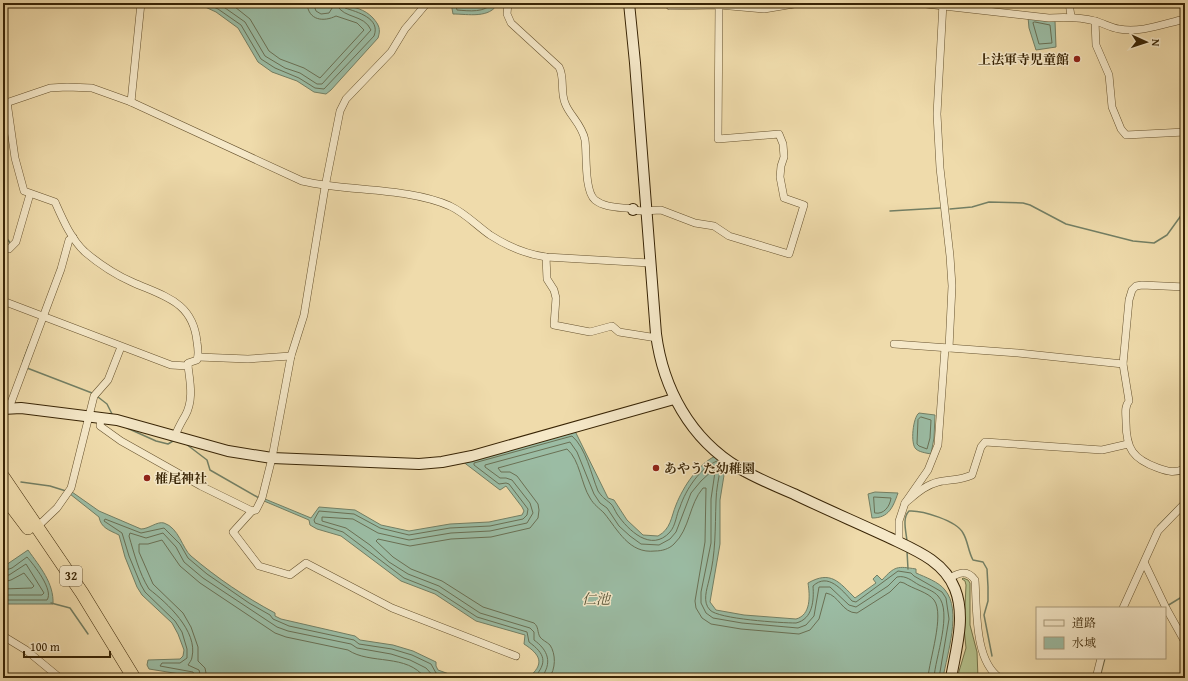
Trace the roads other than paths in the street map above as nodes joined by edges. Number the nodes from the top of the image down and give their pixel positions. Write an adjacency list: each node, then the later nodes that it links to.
1 (141, 3): 14 (street)
2 (427, 3): 17 (street)
3 (508, 3): 19 (street)
4 (629, 3): 19 (street)
5 (800, 3): 9 (street)
6 (917, 3): 8 (street)
7 (1069, 3): 11 (street)
8 (943, 4): 11 (street); 30 (street)
9 (719, 5): 10 (street); 19 (street)
10 (670, 6)
11 (1071, 16): 13 (street)
12 (1185, 19): 13 (street)
13 (1095, 21): 16 (street)
14 (131, 102): 15 (street); 17 (street)
15 (5, 103): 18 (street)
16 (1185, 132)
17 (325, 187): 22 (street); 32 (street)
18 (30, 194): 20 (street); 21 (street)
19 (645, 210): 23 (street)
20 (73, 237): 26 (street); 31 (street)
21 (3, 248)
22 (546, 258): 23 (street); 27 (street)
23 (650, 263): 27 (street)
24 (1185, 287): 33 (street)
25 (3, 301): 26 (street)
26 (44, 316): 29 (street); 36 (street)
27 (656, 338): 35 (street)
28 (894, 344): 30 (street)
29 (121, 347): 34 (street); 37 (street)
30 (947, 348): 33 (street); 45 (street)
31 (198, 356): 32 (street); 34 (street)
32 (291, 356): 41 (street)
33 (1123, 364): 40 (street)
34 (188, 366): 39 (street)
35 (674, 399): 41 (street); 49 (street)
36 (6, 409): 37 (street)
37 (88, 416): 38 (street); 48 (street)
38 (101, 418): 39 (street); 47 (street)
39 (175, 436): 41 (street)
40 (1128, 444): 42 (street); 45 (street)
41 (272, 458): 47 (street)
42 (1185, 469)
43 (3, 477): 48 (highway, 32)
44 (3, 495): 60 (highway, 32)
45 (905, 503): 49 (street)
46 (1185, 503): 50 (street)
47 (252, 511): 57 (street)
48 (37, 527): 61 (highway, 32)
49 (901, 543): 51 (street)
50 (1145, 564): 52 (street); 53 (street)
51 (949, 578): 62 (street); 63 (street)
52 (1124, 607)
53 (1165, 607)
54 (1166, 609): 56 (street)
55 (3, 636): 59 (street)
56 (1185, 642)
57 (516, 656)
58 (1101, 659): 64 (street)
59 (60, 678)
60 (124, 678)
61 (134, 678)
62 (951, 678)
63 (1000, 678)
64 (1096, 678)

